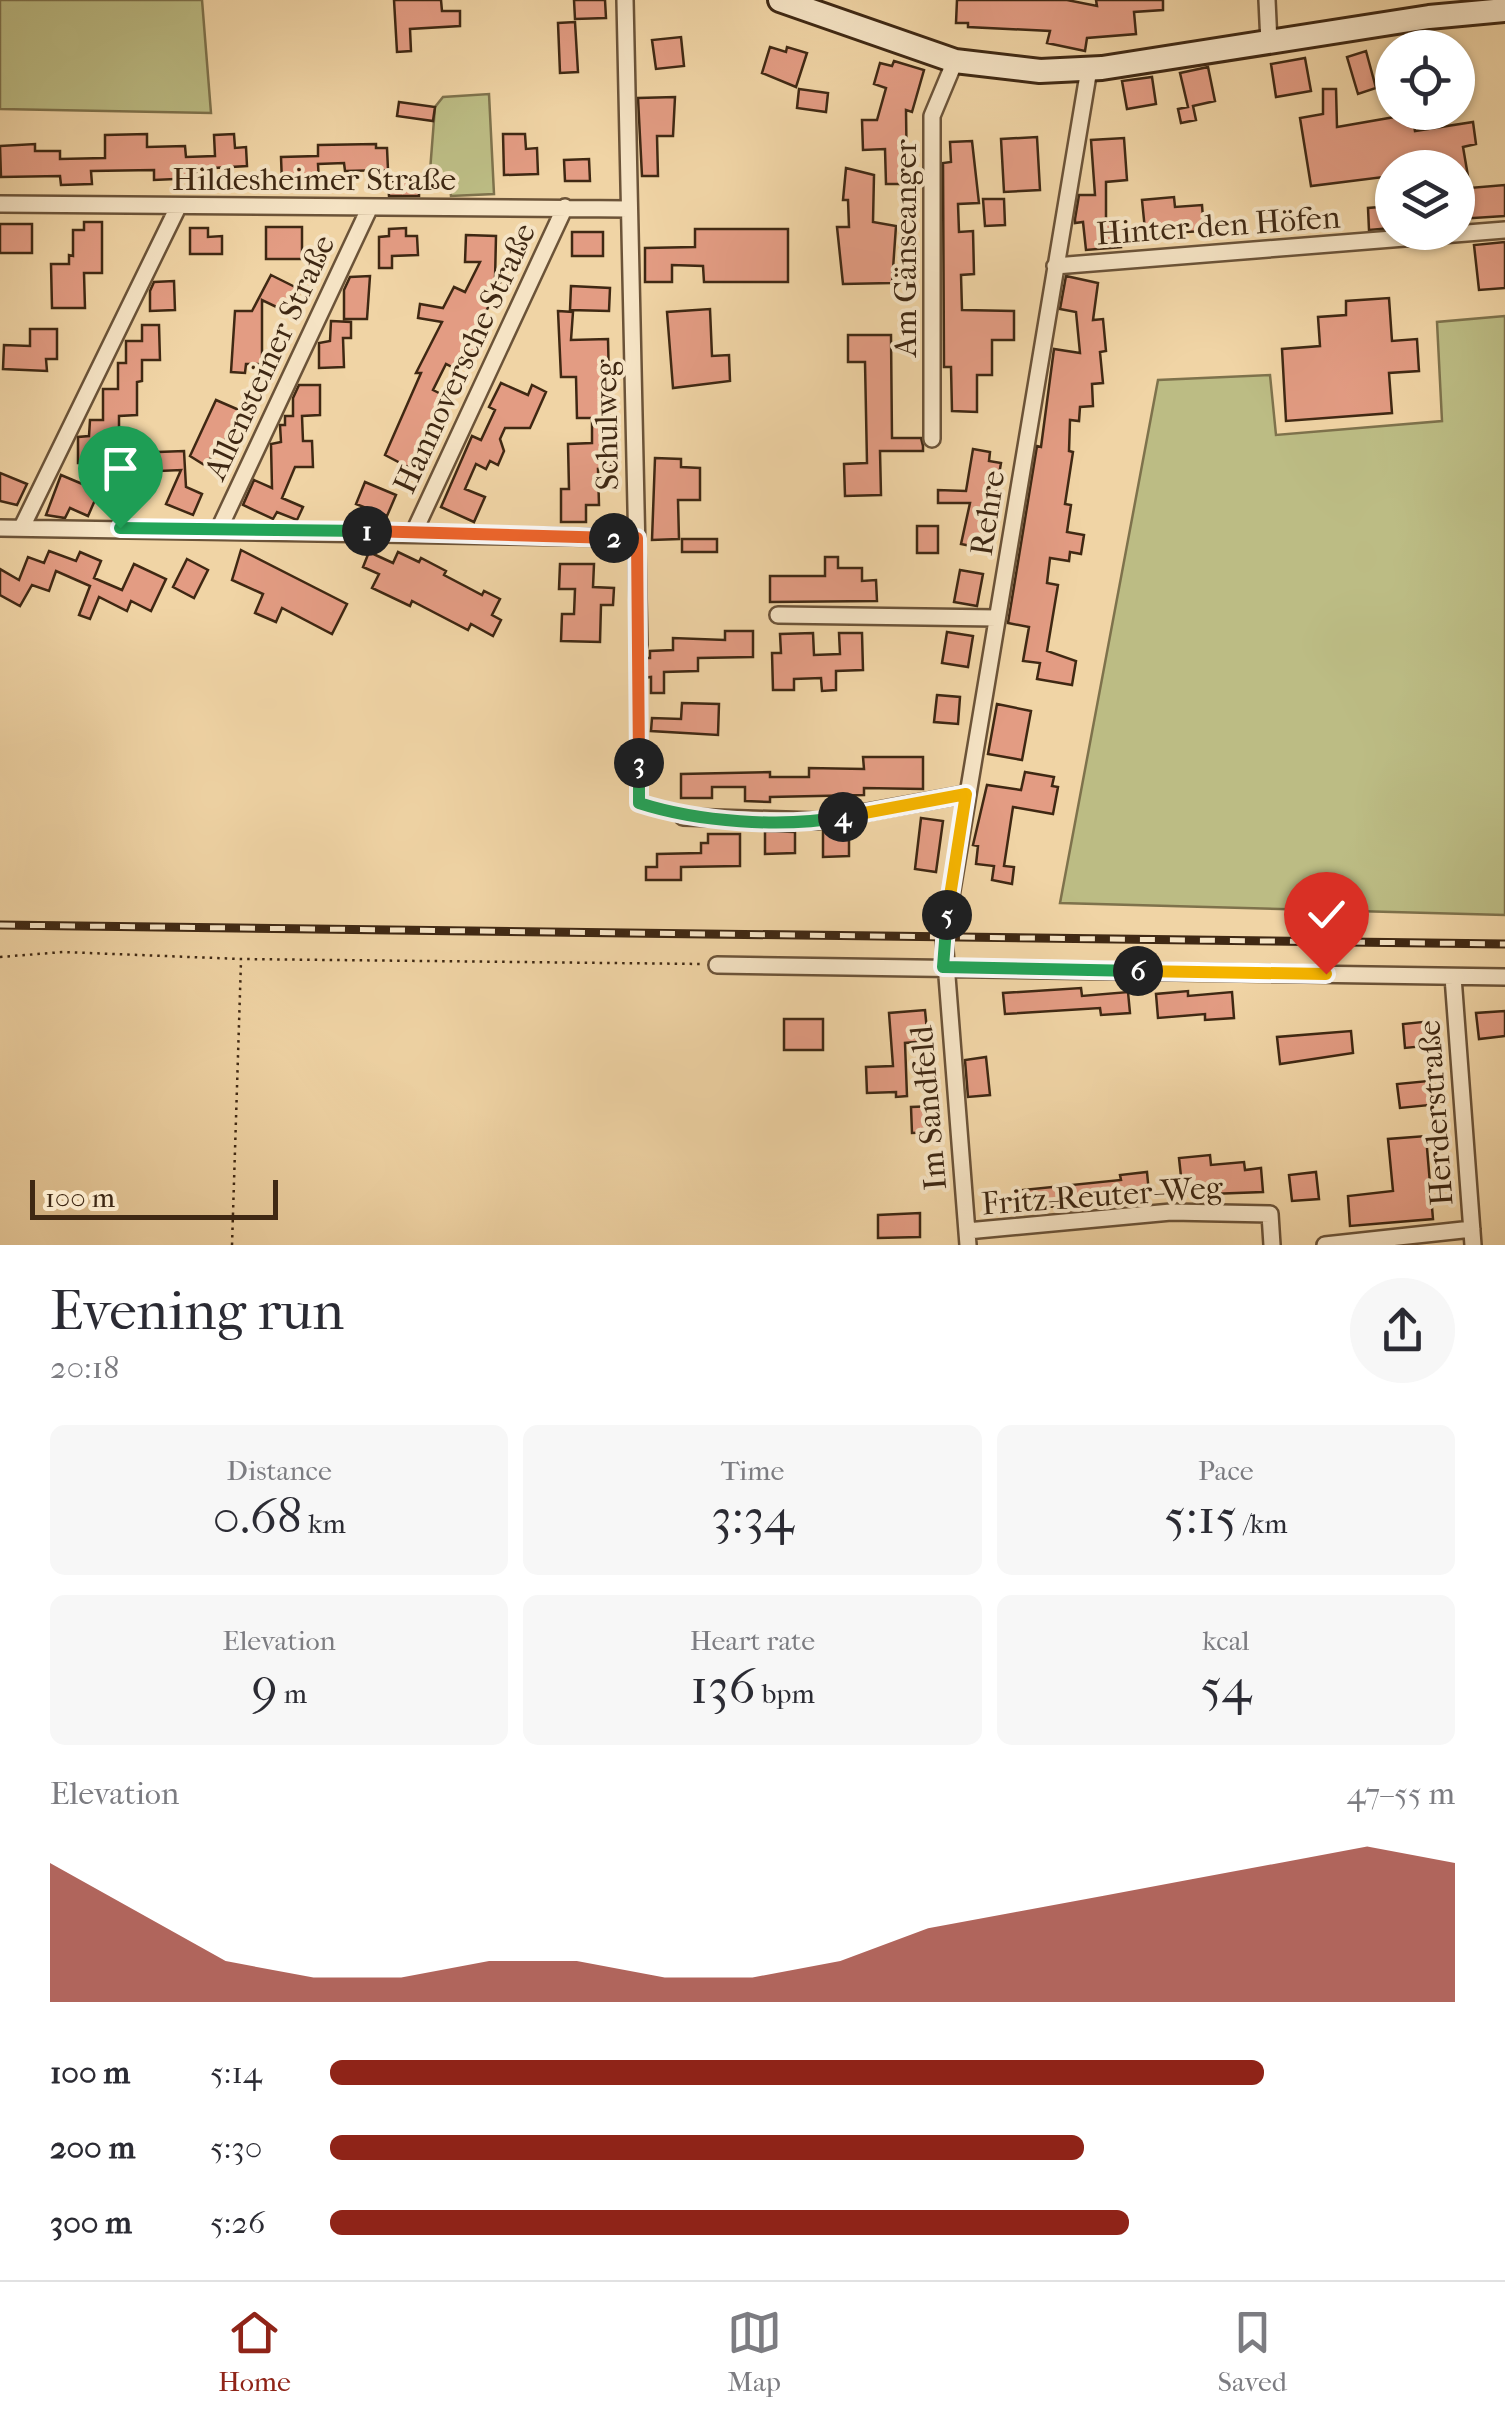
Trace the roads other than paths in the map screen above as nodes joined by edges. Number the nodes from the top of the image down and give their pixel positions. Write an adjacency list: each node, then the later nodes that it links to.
1 (625, 0): 12 (street, Schulweg)
2 (780, 0): 6 (main road)
3 (1267, 0): 5 (street)
4 (1505, 10): 5 (main road)
5 (1268, 43): 7 (main road)
6 (955, 61): 7 (main road); 15 (street, Am Gänseanger)
7 (1089, 69): 14 (street, Rehre)
8 (0, 204): 9 (street, Hildesheimer Straße)
9 (178, 207): 11 (street, Hildesheimer Straße); 17 (street)
10 (565, 207): 11 (street, Hildesheimer Straße); 12 (street, Hildesheimer Straße); 19 (street, Hannoversche Straße)
11 (369, 209): 18 (street, Allensteiner Straße)
12 (628, 209): 20 (street, Schulweg)
13 (1505, 230): 14 (street, Hinter den Höfen)
14 (1056, 266): 22 (street, Rehre)
15 (932, 439)
16 (0, 528): 17 (street)
17 (22, 528): 18 (street)
18 (219, 529): 19 (street)
19 (414, 532): 20 (street)
20 (637, 538): 23 (street, Schulweg)
21 (778, 615): 22 (street)
22 (997, 618): 24 (street, Rehre)
23 (639, 645)
24 (966, 794): 25 (street); 27 (street, Rehre)
25 (683, 817)
26 (717, 964): 27 (street)
27 (943, 967): 28 (street); 31 (street, Im Sandfeld)
28 (1453, 977): 29 (street); 30 (street, Herderstraße)
29 (1505, 977)
30 (1472, 1237): 33 (street)
31 (967, 1238): 32 (street, Fritz-Reuter-Weg)
32 (1272, 1245)
33 (1325, 1245)

